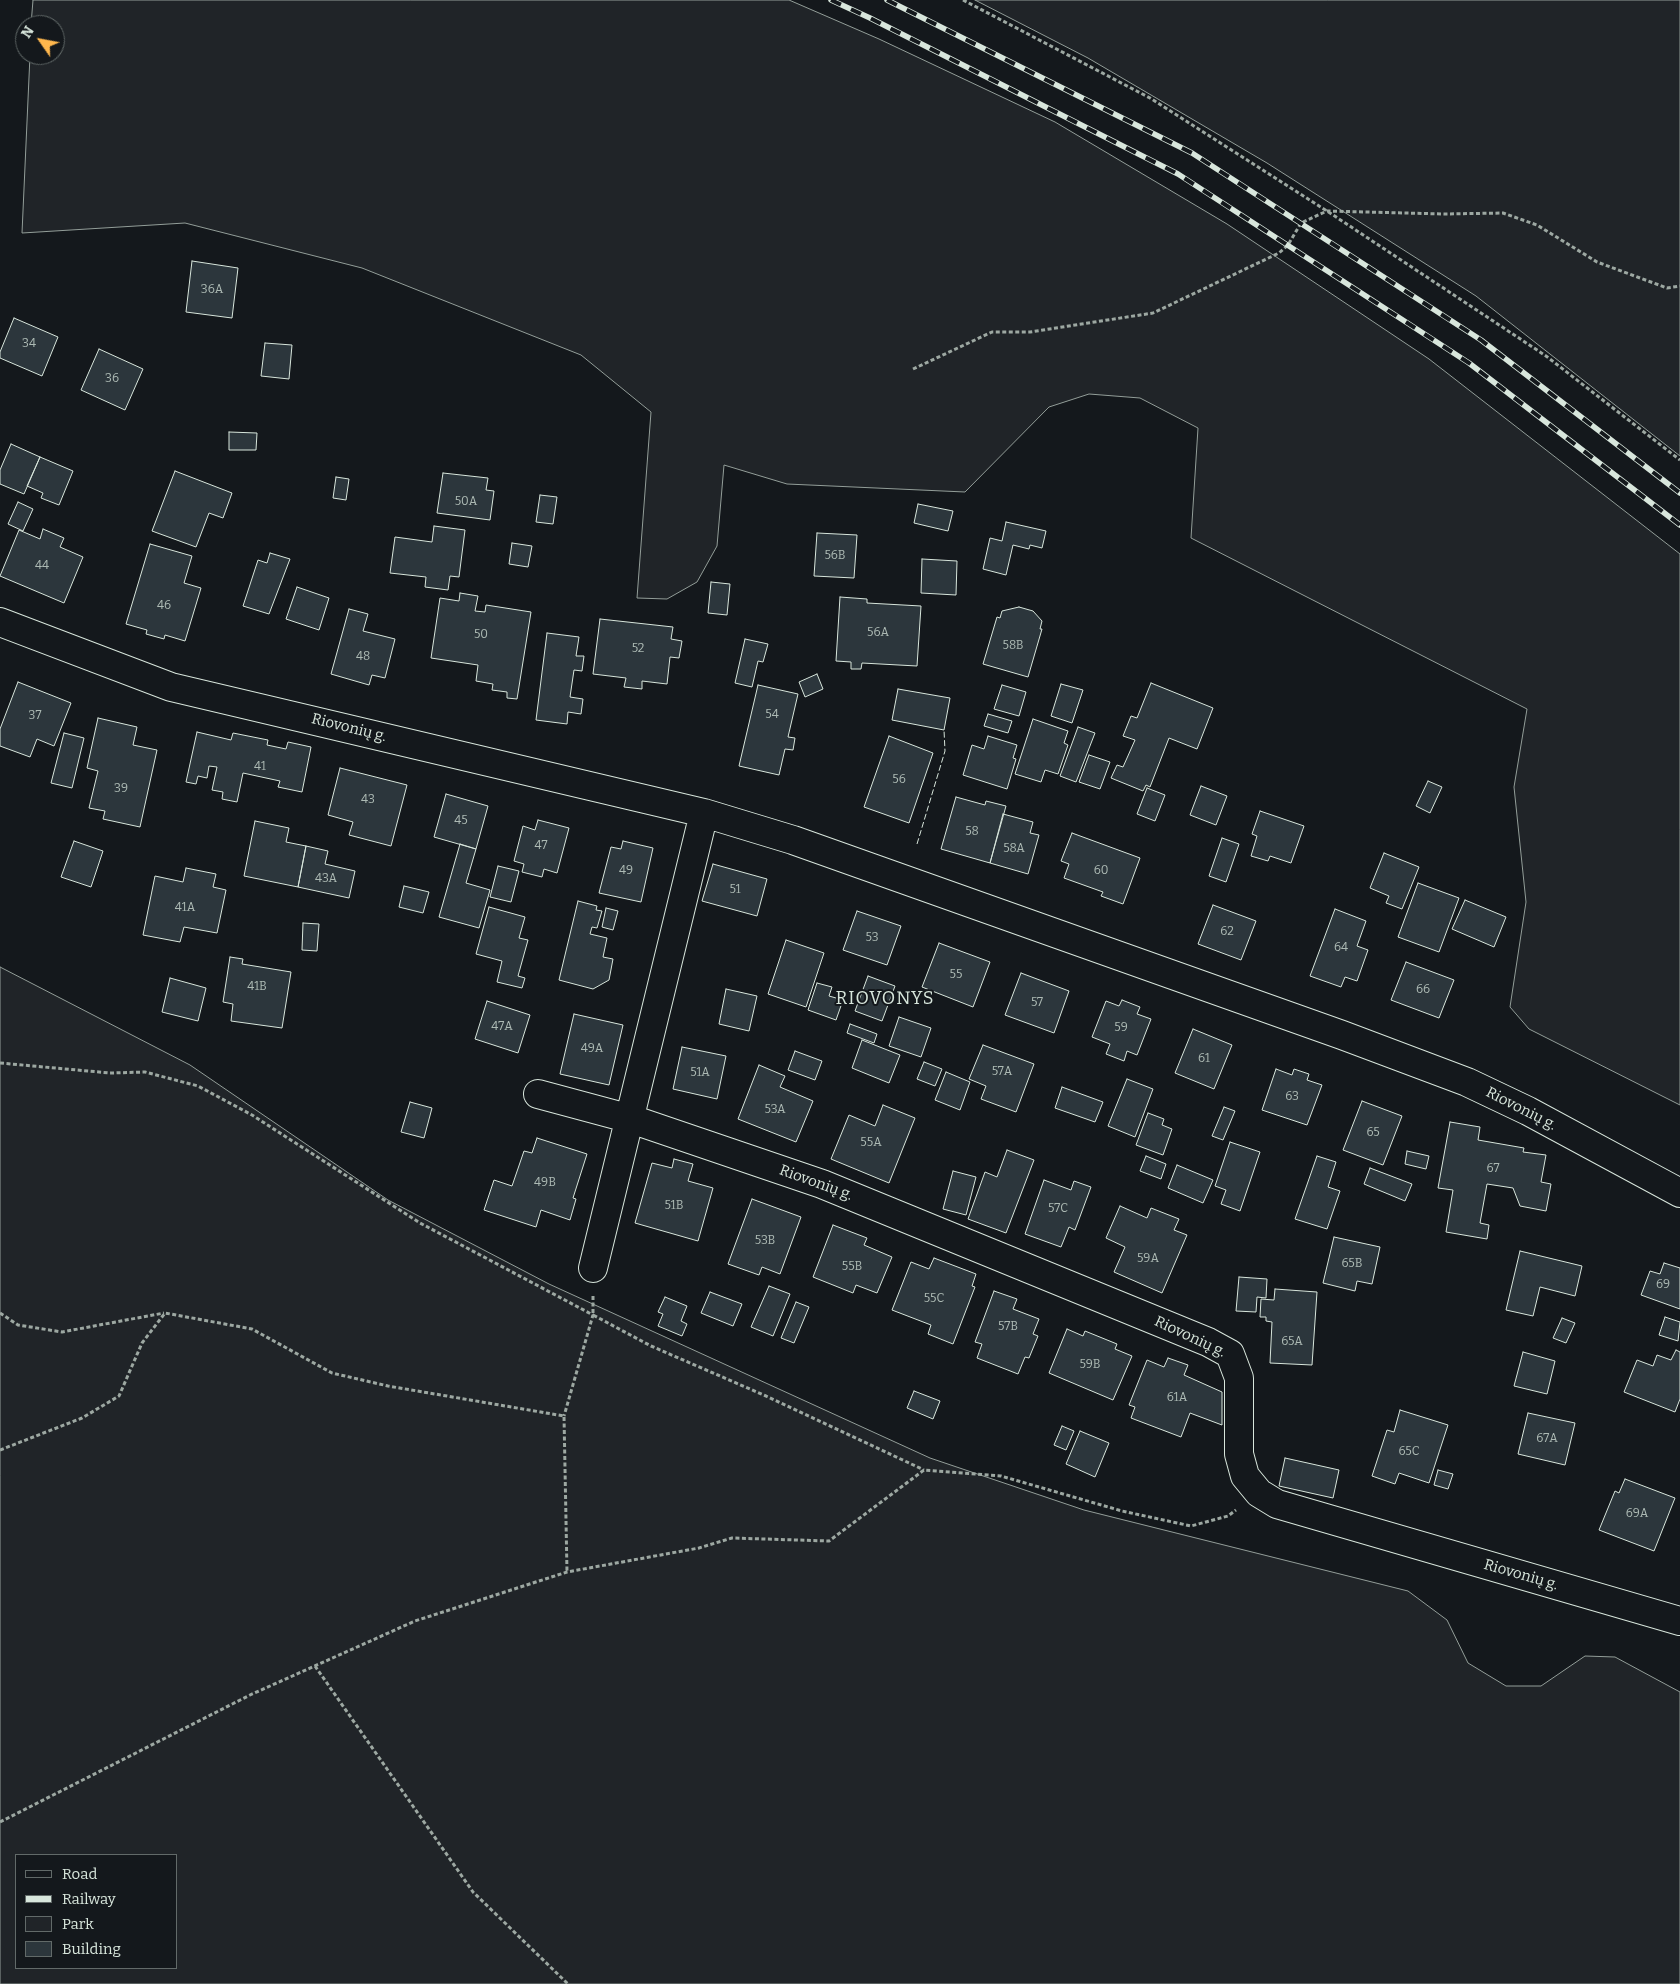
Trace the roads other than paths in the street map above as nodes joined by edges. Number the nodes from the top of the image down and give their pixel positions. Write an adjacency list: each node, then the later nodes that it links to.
1 (0, 622): 2 (street, Riovonių g.)
2 (704, 813): 4 (street); 5 (street, Riovonių g.)
3 (538, 1094): 4 (street, Riovonių g.)
4 (631, 1119): 6 (street); 7 (street, Riovonių g.)
5 (1680, 1193)
6 (593, 1268)
7 (1680, 1621)

